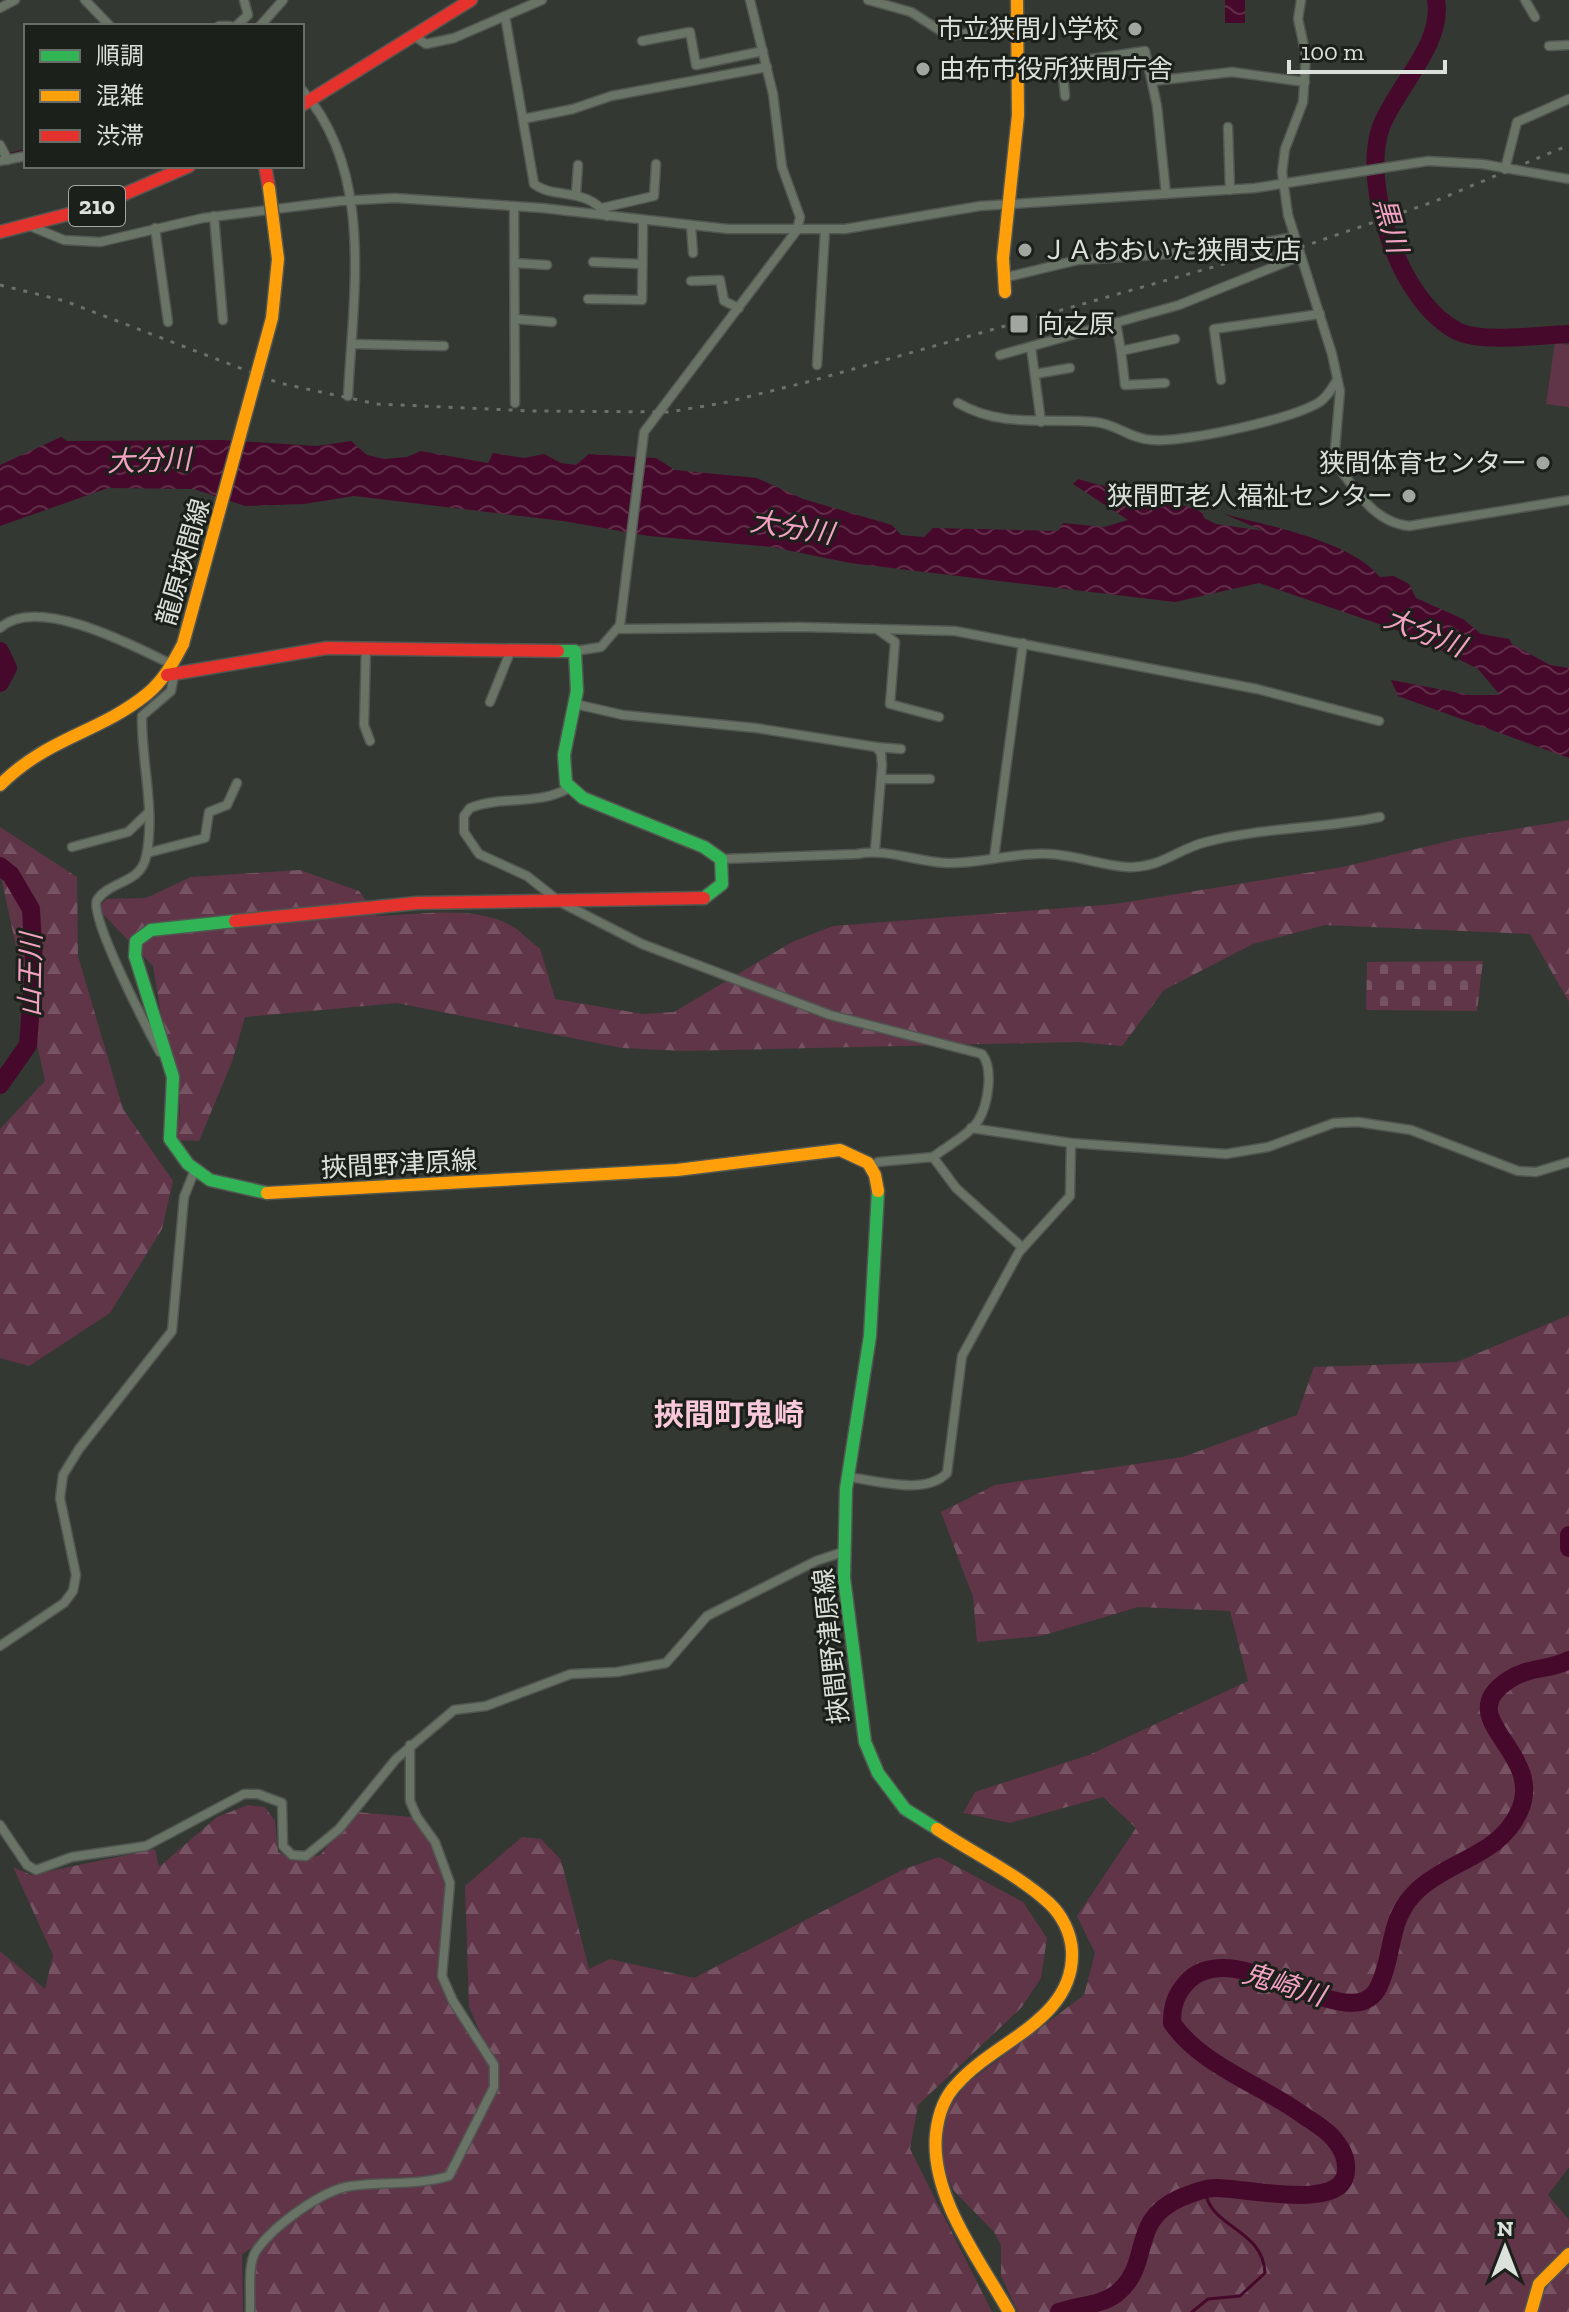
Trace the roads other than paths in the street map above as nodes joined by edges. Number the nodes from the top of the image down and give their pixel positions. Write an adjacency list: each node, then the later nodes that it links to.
1 (13, 0): 12 (street)
2 (85, 0): 15 (street)
3 (244, 0): 16 (street)
4 (283, 0): 17 (street)
5 (469, 0): 19 (main road)
6 (542, 0): 13 (street)
7 (750, 0): 23 (street)
8 (868, 0): 18 (street)
9 (1017, 0): 18 (main road)
10 (1301, 0): 28 (street)
11 (1525, 0): 14 (street)
12 (0, 8)
13 (505, 16): 19 (street); 32 (street)
14 (1535, 17)
15 (108, 24)
16 (238, 24)
17 (262, 24)
18 (1015, 27): 26 (main road)
19 (414, 36): 30 (main road)
20 (642, 41): 23 (street)
21 (1569, 45): 22 (street)
22 (1549, 46)
23 (763, 51): 25 (street)
24 (1062, 63): 26 (street); 27 (street); 29 (street)
25 (767, 67): 32 (street); 56 (street)
26 (1017, 70): 48 (main road)
27 (1153, 81): 28 (street); 46 (street)
28 (1305, 82): 43 (street)
29 (1065, 96)
30 (305, 98): 47 (street)
31 (1569, 99): 41 (street)
32 (523, 119): 45 (street)
33 (1228, 127): 44 (street)
34 (0, 145): 36 (street)
35 (24, 156): 36 (street)
36 (4, 160)
37 (656, 164): 50 (street)
38 (578, 165): 45 (street)
39 (185, 168): 53 (main road, 210)
40 (265, 168): 101 (main road, 龍原挾間線, bridge)
41 (1505, 169): 42 (street); 43 (street)
42 (1569, 179)
43 (1283, 185): 44 (street); 59 (street)
44 (1230, 190): 46 (street)
45 (576, 194): 50 (street)
46 (1166, 194): 48 (street)
47 (350, 200): 49 (street); 51 (street); 78 (street)
48 (1011, 204): 57 (street); 66 (main road)
49 (514, 206): 50 (street); 63 (street)
50 (604, 212): 52 (street)
51 (214, 216): 55 (street); 73 (street)
52 (643, 220): 54 (street); 64 (street)
53 (30, 226): 55 (street); 58 (main road, 210)
54 (691, 226): 56 (street); 60 (street)
55 (155, 228): 74 (street)
56 (797, 230): 57 (street); 70 (street)
57 (825, 230): 83 (street)
58 (0, 232)
59 (1294, 237): 61 (street); 66 (street)
60 (693, 253)
61 (1301, 256): 71 (street); 76 (street)
62 (593, 262): 64 (street)
63 (515, 263): 65 (street); 72 (street)
64 (642, 264): 69 (street)
65 (547, 265)
66 (1003, 278): 68 (main road)
67 (691, 281): 70 (street)
68 (1005, 292)
69 (588, 299)
70 (739, 308): 95 (street)
71 (1320, 314): 86 (street); 87 (street)
72 (515, 319): 75 (street); 90 (street)
73 (223, 320)
74 (168, 322)
75 (552, 322)
76 (1116, 323): 80 (street); 81 (street)
77 (1175, 339): 81 (street)
78 (352, 344): 79 (street); 89 (street)
79 (444, 346)
80 (1031, 347): 82 (street); 85 (street)
81 (1121, 351): 88 (street)
82 (1000, 355)
83 (817, 365)
84 (1070, 368): 85 (street)
85 (1035, 374): 92 (street)
86 (1337, 379): 92 (street); 93 (street)
87 (1221, 380)
88 (1165, 383)
89 (348, 396)
90 (515, 403)
91 (958, 403): 92 (street)
92 (1041, 422)
93 (1569, 500)
94 (2, 626): 101 (street)
95 (617, 629): 96 (street); 100 (street)
96 (877, 629): 97 (street); 104 (street)
97 (1023, 643): 105 (street); 119 (street)
98 (366, 647): 99 (main road); 101 (main road); 106 (street)
99 (511, 650): 100 (main road); 102 (street)
100 (575, 651): 103 (main road)
101 (171, 672): 112 (main road, 龍原挾間線); 114 (street)
102 (490, 702)
103 (575, 704): 107 (street); 113 (main road)
104 (939, 717)
105 (1379, 721)
106 (370, 741)
107 (876, 747): 108 (street); 109 (street)
108 (901, 749)
109 (881, 779): 110 (street); 117 (street)
110 (930, 779)
111 (237, 783): 118 (street)
112 (0, 785)
113 (569, 788): 120 (main road); 121 (street)
114 (148, 813): 116 (street); 118 (street)
115 (1380, 817): 119 (street)
116 (72, 847)
117 (875, 850): 119 (street); 120 (street)
118 (147, 853): 122 (street)
119 (994, 858)
120 (721, 859): 121 (main road)
121 (560, 902): 122 (main road); 123 (street)
122 (171, 1070): 128 (main road)
123 (971, 1128): 124 (street); 125 (street)
124 (1071, 1143): 126 (street); 129 (street)
125 (933, 1157): 127 (street); 129 (street)
126 (1569, 1162)
127 (871, 1167): 128 (main road, 挾間野津原線); 130 (main road, 挾間野津原線)
128 (194, 1172): 132 (street)
129 (1023, 1248): 130 (street)
130 (847, 1477): 131 (main road, 挾間野津原線)
131 (843, 1552): 133 (street); 137 (main road, 挾間野津原線)
132 (0, 1646)
133 (410, 1745): 134 (street); 136 (street)
134 (0, 1825)
135 (1569, 2254): 138 (main road)
136 (250, 2312)
137 (1009, 2312)
138 (1531, 2312)

